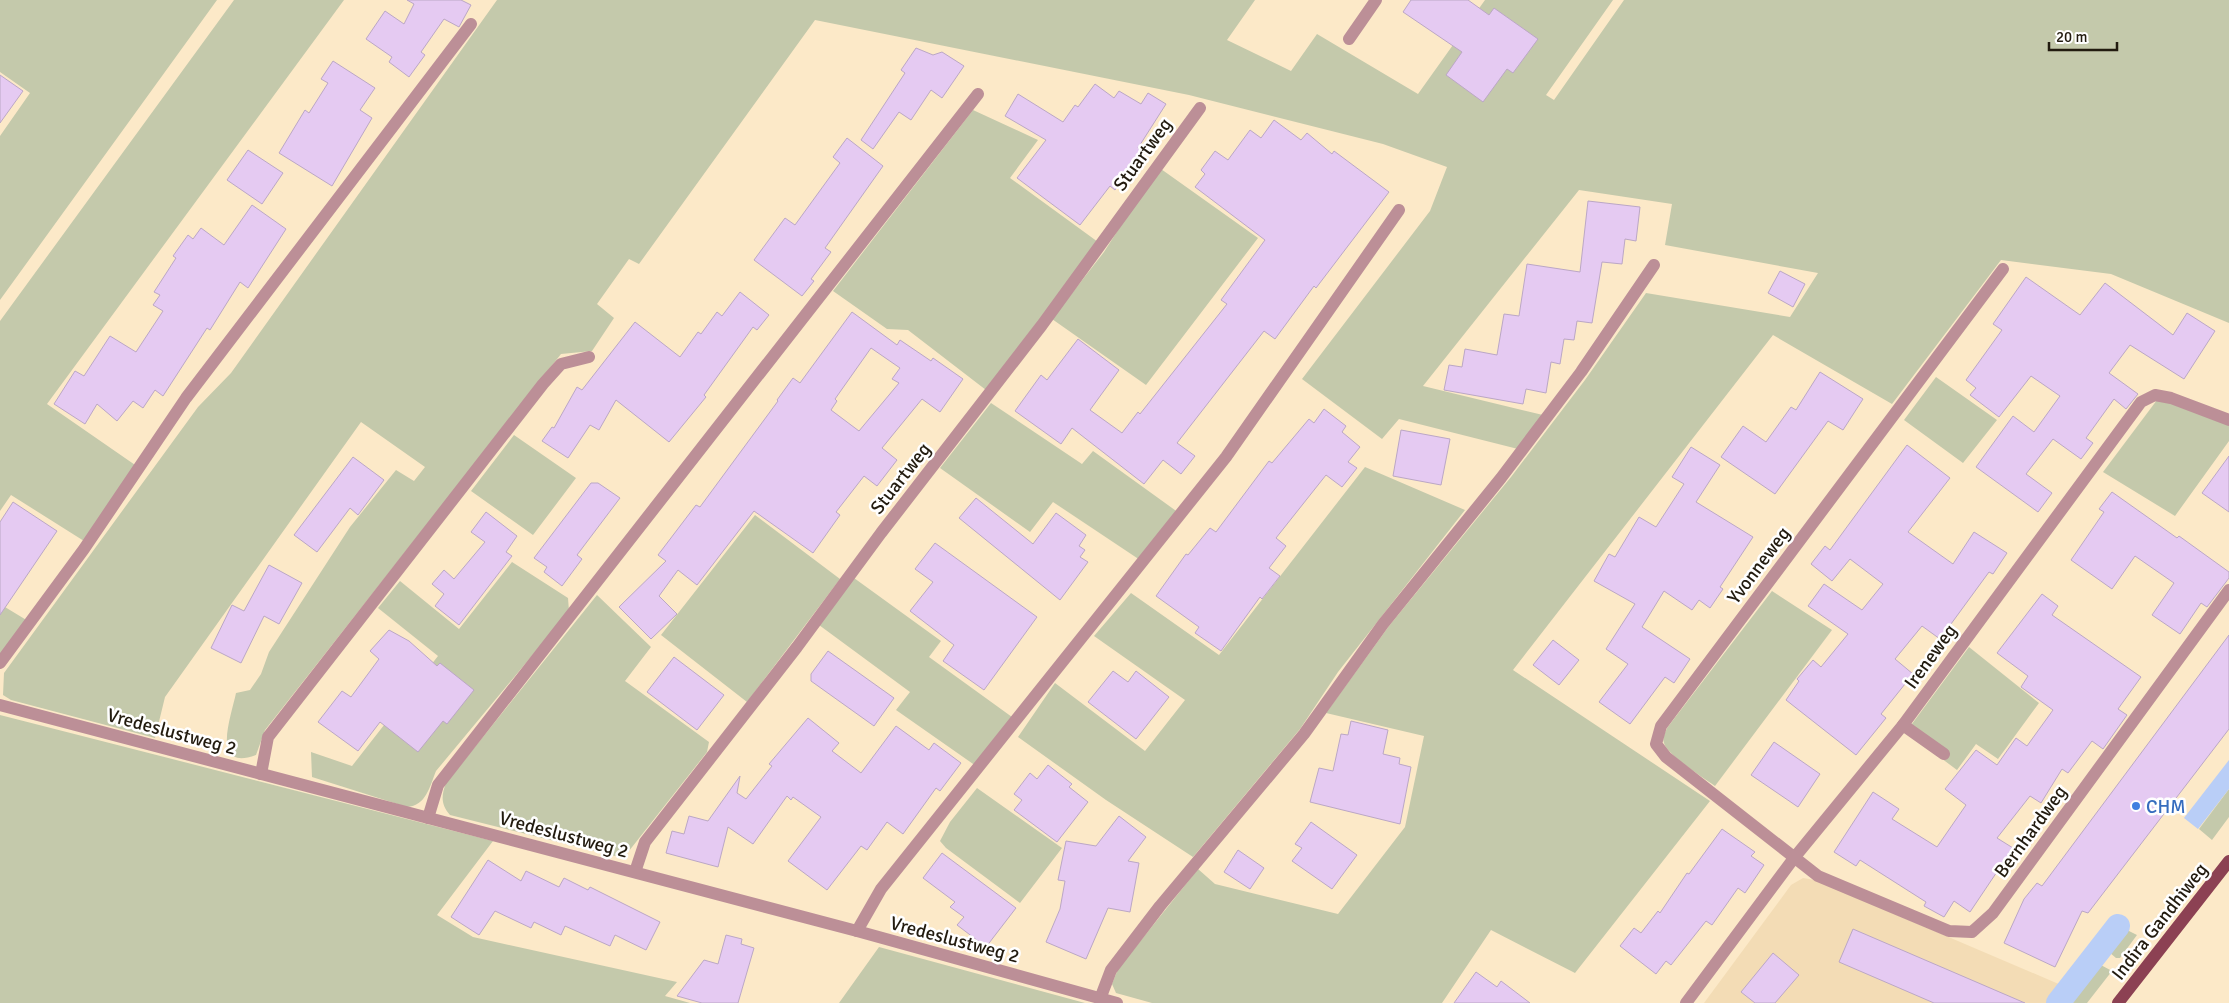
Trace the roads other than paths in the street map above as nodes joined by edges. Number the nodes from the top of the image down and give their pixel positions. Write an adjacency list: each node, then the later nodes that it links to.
1 (1376, 0): 3 (street)
2 (471, 24): 12 (street)
3 (1350, 39)
4 (978, 94): 17 (street)
5 (1200, 108): 20 (street, Stuartweg)
6 (1399, 210): 21 (street)
7 (1654, 266): 22 (street)
8 (2003, 269): 18 (street, Yvonneweg)
9 (589, 357): 16 (street)
10 (2229, 420): 14 (street, Ireneweg)
11 (2229, 590): 18 (street, Bernhardweg)
12 (0, 663)
13 (0, 705): 16 (street, Vredeslustweg 2)
14 (1903, 725): 15 (street); 18 (street, Ireneweg)
15 (1944, 754)
16 (261, 774): 17 (street, Vredeslustweg 2)
17 (428, 818): 20 (street, Vredeslustweg 2)
18 (1794, 858): 24 (street, Ireneweg)
19 (2229, 862): 25 (main road, Indira Gandhiweg)
20 (635, 872): 21 (street, Vredeslustweg 2)
21 (856, 931): 22 (street, Vredeslustweg 2)
22 (1100, 999): 23 (street, Vredeslustweg 2)
23 (1117, 1003)
24 (1686, 1003)
25 (2118, 1003)

